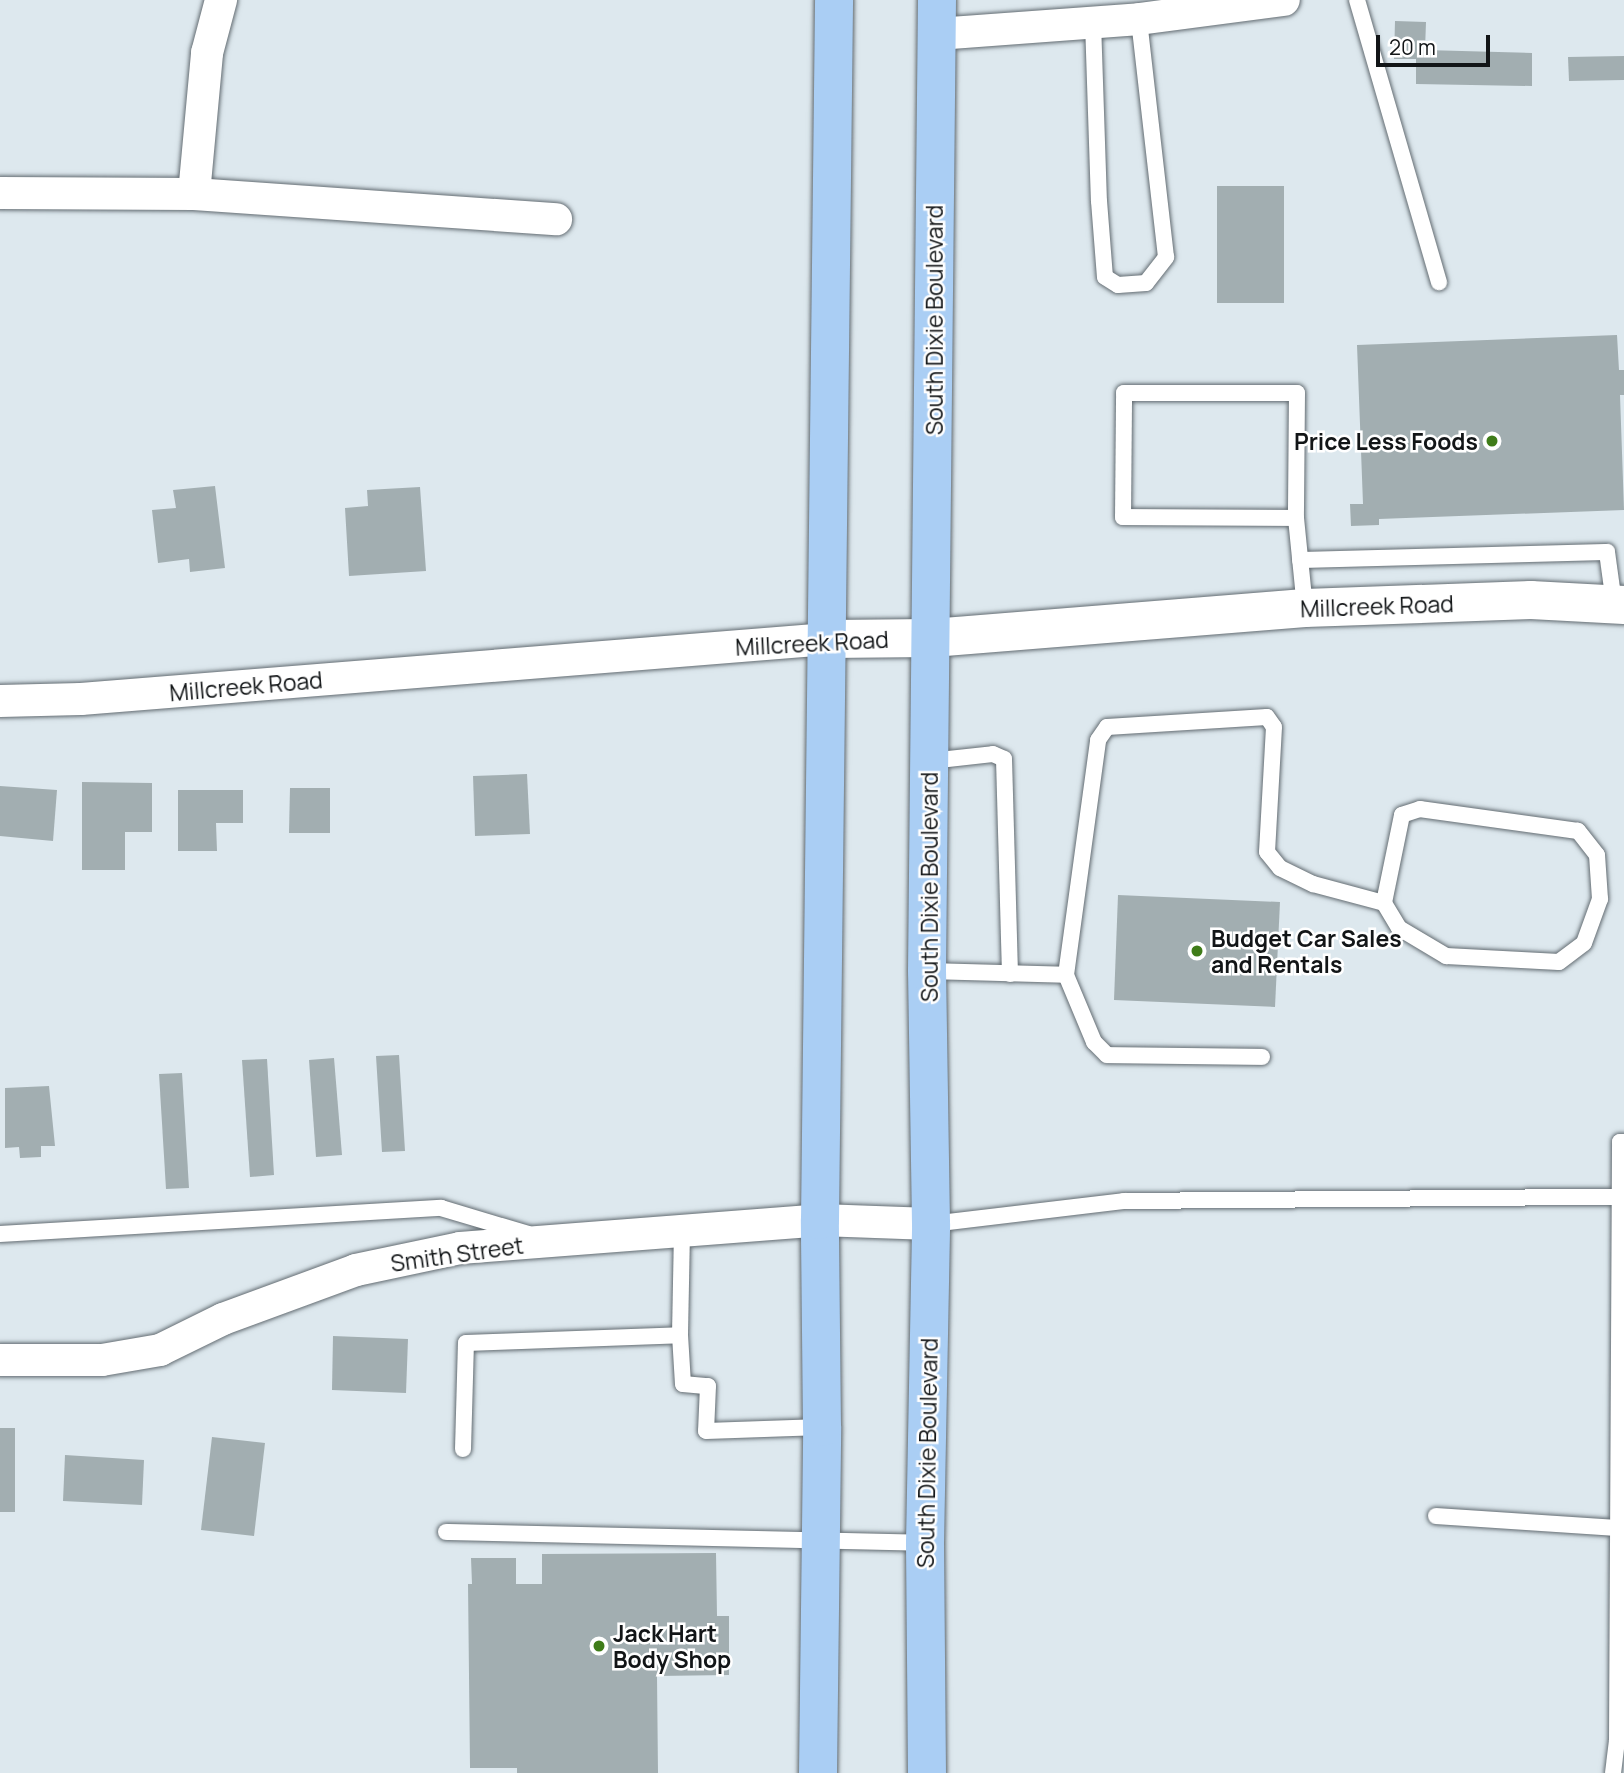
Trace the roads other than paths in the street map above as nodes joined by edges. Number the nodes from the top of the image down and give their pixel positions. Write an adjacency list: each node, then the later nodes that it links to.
1 (220, 0): 9 (street)
2 (834, 0): 17 (highway)
3 (1284, 0): 6 (street)
4 (1357, 0): 11 (lane)
5 (937, 17): 7 (street); 16 (highway, South Dixie Boulevard)
6 (1139, 19): 7 (street); 7 (lane)
7 (1093, 22)
8 (0, 193): 9 (street)
9 (194, 194): 10 (street)
10 (556, 219)
11 (1439, 282)
12 (1296, 518): 12 (lane); 13 (lane)
13 (1300, 560): 14 (lane); 15 (lane)
14 (1619, 604): 15 (street, Millcreek Road)
15 (1305, 608): 16 (street, Millcreek Road)
16 (932, 638): 17 (street, Millcreek Road); 19 (highway, South Dixie Boulevard)
17 (828, 639): 18 (street, Millcreek Road); 27 (highway)
18 (0, 701)
19 (930, 761): 21 (highway, South Dixie Boulevard); 22 (lane)
20 (1384, 903): 20 (lane); 23 (lane)
21 (927, 971): 22 (lane); 28 (highway, South Dixie Boulevard)
22 (1010, 974): 23 (lane)
23 (1066, 975): 24 (lane)
24 (1262, 1057)
25 (1624, 1142): 26 (lane)
26 (1621, 1197): 28 (lane); 37 (lane)
27 (820, 1220): 28 (street, Smith Street); 29 (street, Smith Street); 34 (highway)
28 (931, 1224): 40 (highway, South Dixie Boulevard)
29 (682, 1231): 31 (street, Smith Street); 32 (lane)
30 (0, 1234): 31 (lane)
31 (550, 1241): 33 (street, Smith Street)
32 (680, 1335): 34 (lane); 35 (lane)
33 (0, 1360)
34 (822, 1427): 39 (highway)
35 (463, 1449)
36 (1436, 1516): 37 (lane)
37 (1617, 1528): 41 (lane)
38 (446, 1532): 39 (lane)
39 (821, 1541): 40 (lane); 42 (highway)
40 (925, 1543): 43 (highway, South Dixie Boulevard)
41 (1621, 1612): 44 (lane)
42 (818, 1773)
43 (927, 1773)
44 (1613, 1773)

